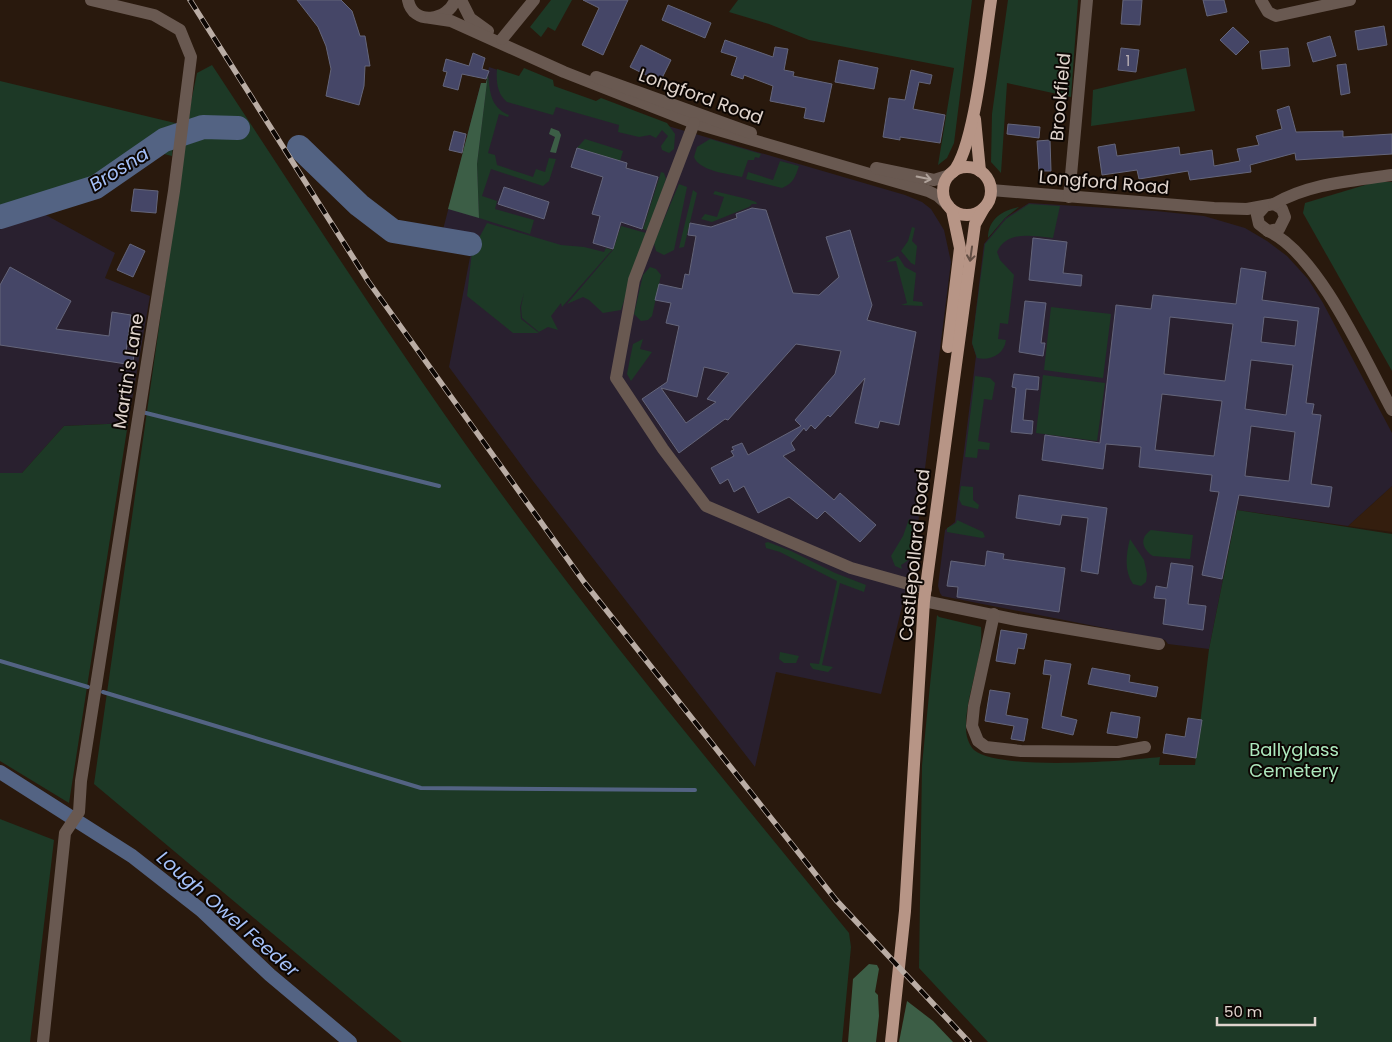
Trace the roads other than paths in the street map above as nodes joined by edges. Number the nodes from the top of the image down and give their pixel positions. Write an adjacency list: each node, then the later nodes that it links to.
1 (91, 0): 35 (street, Martin's Lane)
2 (455, 0): 10 (street)
3 (460, 0): 11 (street, Longford Road)
4 (534, 0): 11 (street)
5 (991, 0): 15 (main road)
6 (1087, 0): 22 (street, Brookfield)
7 (1261, 0): 8 (street)
8 (1350, 0)
9 (406, 2): 10 (street)
10 (431, 18): 13 (street)
11 (502, 39): 12 (street, Longford Road)
12 (553, 60): 13 (street); 14 (street, Longford Road)
13 (587, 82): 16 (street)
14 (656, 99): 16 (street); 18 (street, Longford Road, one-way to 18)
15 (974, 109): 17 (main road); 18 (main road)
16 (695, 124): 24 (street); 31 (street)
17 (980, 171): 18 (main road); 21 (main road)
18 (951, 173): 24 (main road)
19 (1392, 175): 20 (street)
20 (1333, 184): 23 (street); 27 (street)
21 (991, 190): 22 (street, Longford Road); 25 (main road)
22 (1069, 197): 26 (street, Longford Road)
23 (1270, 205): 26 (street); 27 (street); 28 (street)
24 (950, 208): 25 (main road); 31 (main road)
25 (984, 208): 31 (main road, Castlepollard Road, one-way to 31)
26 (1214, 208): 28 (street)
27 (1285, 220): 28 (street); 29 (street)
28 (1264, 228): 29 (street)
29 (1308, 264): 30 (street)
30 (1392, 410)
31 (923, 592): 32 (street); 36 (main road, Castlepollard Road)
32 (994, 614): 33 (street); 34 (street)
33 (1159, 644)
34 (1145, 746)
35 (43, 1042)
36 (891, 1042)

